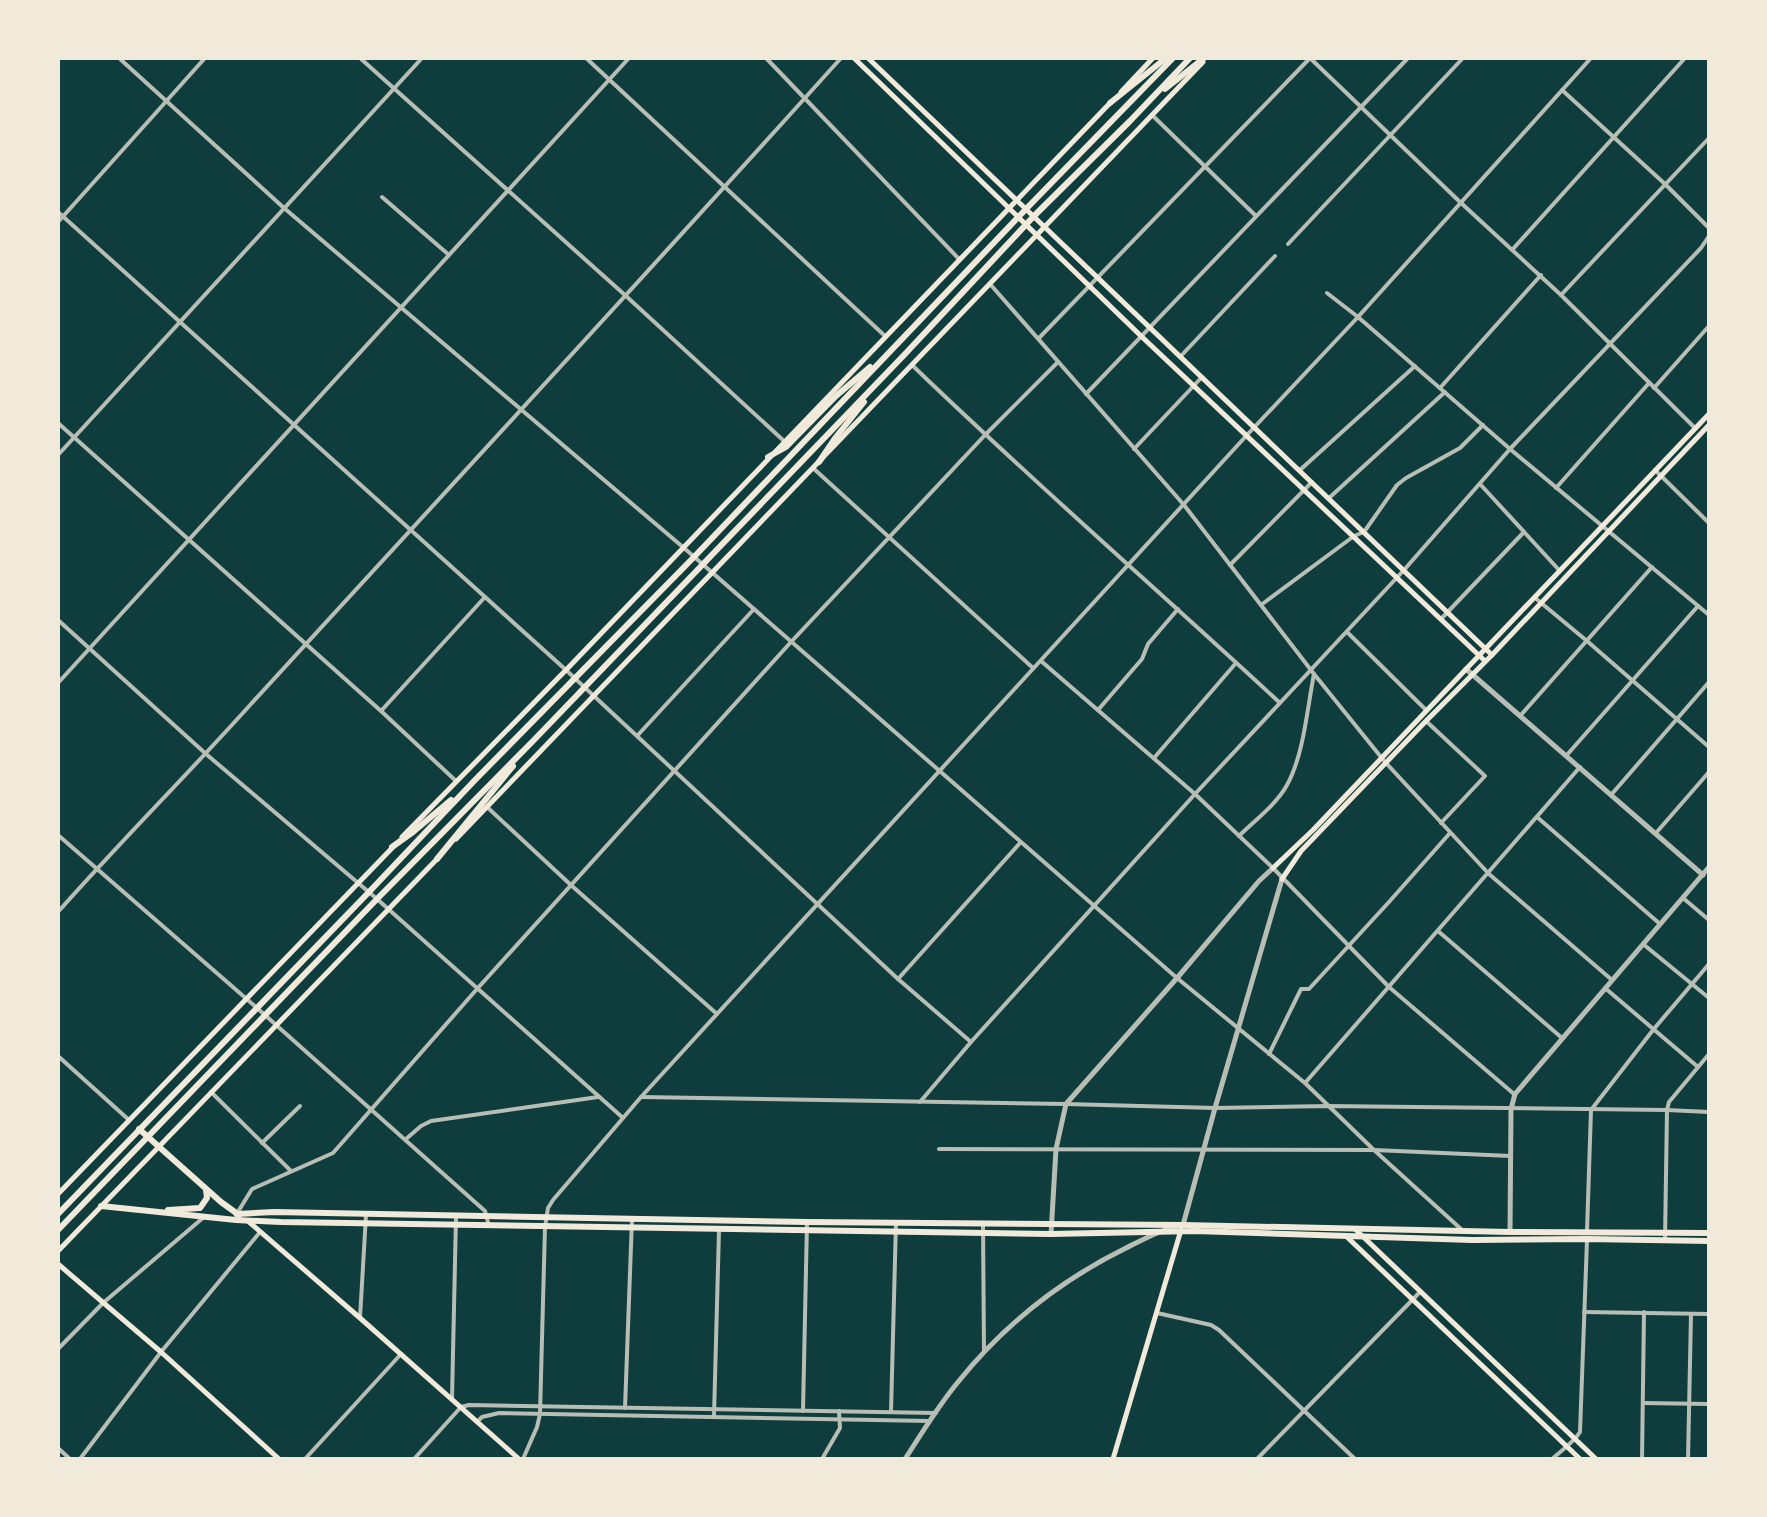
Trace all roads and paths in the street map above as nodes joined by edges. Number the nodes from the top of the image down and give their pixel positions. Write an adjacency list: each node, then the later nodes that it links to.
1 (119, 58): 25 (street)
2 (205, 58): 25 (street)
3 (360, 58): 22 (street)
4 (422, 58): 22 (street)
5 (586, 58): 21 (street)
6 (629, 58): 21 (street)
7 (766, 58): 24 (street)
8 (841, 58): 24 (street)
9 (854, 58): 40 (main road)
10 (868, 58): 38 (main road)
11 (1153, 58): 26 (main road)
12 (1166, 58): 26 (main road)
13 (1173, 58): 42 (main road)
14 (1190, 58): 29 (main road)
15 (1205, 58): 28 (main road); 29 (main road)
16 (1310, 58): 27 (street); 33 (street)
17 (1408, 58): 27 (street)
18 (1463, 58): 30 (street)
19 (1591, 58): 23 (street)
20 (1685, 58): 31 (street)
21 (609, 79): 35 (street); 36 (street)
22 (394, 88): 36 (street); 41 (street)
23 (1562, 90): 31 (street); 39 (street)
24 (804, 98): 35 (street); 60 (street)
25 (167, 100): 41 (street); 47 (street)
26 (1110, 103): 38 (main road)
27 (1361, 107): 30 (street); 46 (street)
28 (1152, 115): 33 (street); 50 (main road)
29 (1130, 121): 45 (main road)
30 (1389, 135): 39 (street); 54 (street)
31 (1613, 138): 34 (street); 56 (street)
32 (1709, 138): 34 (street)
33 (1205, 166): 46 (street); 62 (street)
34 (1665, 184): 51 (street); 66 (street)
35 (724, 187): 67 (street); 73 (street)
36 (508, 191): 57 (street); 67 (street)
37 (382, 197): 57 (street)
38 (1016, 199): 40 (main road); 42 (main road)
39 (1460, 202): 56 (street); 69 (street)
40 (1009, 207): 44 (main road); 60 (main road)
41 (284, 208): 68 (street); 70 (street)
42 (1026, 209): 44 (main road); 45 (main road)
43 (58, 212): 47 (street)
44 (1019, 216): 49 (main road); 76 (main road)
45 (1034, 216): 49 (main road); 50 (main road)
46 (1256, 216): 72 (street)
47 (63, 217): 48 (street); 70 (street)
48 (58, 222)
49 (1027, 224): 52 (main road); 78 (main road)
50 (1044, 226): 52 (main road); 62 (main road)
51 (1709, 228)
52 (1037, 234): 63 (main road); 64 (main road)
53 (1709, 236): 55 (street)
54 (1288, 244)
55 (1701, 248): 58 (street); 77 (street)
56 (1512, 250): 61 (street)
57 (449, 255): 68 (street)
58 (1709, 255)
59 (1275, 256): 79 (street)
60 (959, 259): 73 (main road)
61 (1541, 275): 66 (street); 87 (street)
62 (1097, 278): 64 (street); 72 (main road)
63 (990, 284): 75 (street); 81 (main road)
64 (1090, 286): 74 (main road); 75 (street)
65 (1327, 293): 69 (street)
66 (1561, 295): 77 (street)
67 (626, 296): 89 (street); 101 (street)
68 (401, 307): 89 (street); 92 (street)
69 (1358, 317): 82 (street); 95 (street)
70 (180, 323): 92 (street); 100 (street)
71 (1709, 326): 86 (street)
72 (1149, 327): 74 (street); 79 (main road)
73 (885, 336): 101 (main road)
74 (1141, 336): 85 (main road); 88 (street)
75 (1039, 339): 80 (street)
76 (897, 344): 105 (main road); 126 (main road)
77 (1610, 344): 84 (street); 103 (street)
78 (906, 353): 106 (main road); 127 (main road)
79 (1180, 357): 83 (main road)
80 (1058, 362): 88 (street); 98 (street)
81 (912, 365): 98 (street); 106 (main road)
82 (1415, 366): 87 (street); 107 (street)
83 (1202, 377): 85 (street); 95 (main road)
84 (1649, 383): 86 (street); 112 (street)
85 (1194, 385): 99 (main road); 102 (street)
86 (1654, 388): 96 (street)
87 (1443, 390): 93 (street); 114 (street)
88 (1086, 394): 102 (street)
89 (522, 409): 118 (street); 125 (street)
90 (1709, 414): 96 (main road)
91 (58, 423): 100 (street)
92 (295, 425): 118 (street); 124 (street)
93 (1483, 425): 103 (street); 120 (street)
94 (1709, 425): 97 (main road)
95 (1255, 427): 99 (street); 107 (main road)
96 (1695, 428): 97 (street); 108 (main road)
97 (1701, 434): 109 (main road)
98 (985, 435): 123 (street); 128 (street)
99 (1247, 435): 113 (main road); 115 (street)
100 (73, 437): 104 (street); 124 (street)
101 (784, 441): 105 (main road)
102 (1134, 449): 115 (street)
103 (1510, 449): 111 (street); 112 (street)
104 (58, 455)
105 (768, 457): 125 (main road)
106 (816, 465): 123 (street); 133 (main road)
107 (1300, 470): 110 (main road)
108 (1655, 470): 109 (street); 117 (main road)
109 (1661, 476): 116 (street); 119 (main road)
110 (1312, 482): 113 (street); 114 (main road)
111 (1480, 484): 121 (street); 131 (street)
112 (1556, 488): 117 (street)
113 (1305, 489): 122 (main road); 129 (street)
114 (1329, 498): 120 (main road)
115 (1184, 505): 128 (street); 129 (street)
116 (1709, 523)
117 (1602, 526): 119 (street); 132 (main road)
118 (410, 529): 135 (street); 149 (street)
119 (1608, 531): 130 (street); 137 (main road)
120 (1364, 532): 122 (street); 131 (main road)
121 (1524, 532): 132 (street); 142 (street)
122 (1354, 536): 134 (main road); 138 (street)
123 (887, 537): 148 (street); 157 (street)
124 (188, 539): 149 (street); 150 (street)
125 (684, 548): 126 (street); 159 (main road)
126 (694, 557): 127 (street); 162 (main road)
127 (702, 564): 133 (street); 166 (main road)
128 (1129, 565): 141 (street); 154 (street)
129 (1230, 565): 138 (street)
130 (1652, 567): 139 (street); 147 (street)
131 (1404, 570): 134 (street); 142 (main road)
132 (1559, 570): 136 (main road)
133 (713, 573): 140 (street); 167 (main road)
134 (1398, 577): 144 (main road); 146 (street)
135 (485, 597): 159 (street); 171 (street)
136 (1534, 597): 137 (street); 151 (main road)
137 (1540, 602): 147 (street); 153 (main road)
138 (1261, 605): 160 (street)
139 (1698, 606): 143 (street); 163 (street)
140 (754, 609): 148 (street); 175 (street)
141 (1178, 609): 156 (street); 169 (street)
142 (1447, 612): 144 (street); 151 (main road)
143 (1709, 615)
144 (1441, 619): 152 (main road)
145 (58, 620): 150 (street)
146 (1347, 632): 160 (street); 170 (street)
147 (1587, 641): 163 (street); 172 (street)
148 (791, 642): 183 (street); 184 (street)
149 (305, 645): 171 (street); 178 (street)
150 (90, 648): 165 (street); 178 (street)
151 (1485, 649): 152 (main road); 153 (main road)
152 (1479, 655): 155 (main road); 158 (main road)
153 (1492, 655): 155 (main road)
154 (1041, 661): 157 (street); 169 (street)
155 (1485, 661): 161 (main road)
156 (1236, 663): 168 (street); 180 (street)
157 (1034, 669): 184 (street)
158 (1466, 669): 161 (street); 170 (main road)
159 (566, 670): 162 (street); 187 (main road)
160 (1312, 672): 168 (street); 181 (street); 196 (street)
161 (1472, 674): 172 (street); 174 (main road)
162 (575, 679): 166 (street); 186 (main road)
163 (1632, 681): 173 (street); 179 (street)
164 (1709, 682): 173 (street)
165 (58, 683)
166 (584, 687): 167 (street); 176 (main road)
167 (595, 696): 175 (street); 190 (main road)
168 (1280, 703): 188 (street)
169 (1098, 710): 180 (street)
170 (1426, 710): 181 (main road)
171 (381, 711): 187 (street)
172 (1520, 716): 179 (street)
173 (1677, 720): 177 (street); 189 (street)
174 (1426, 721): 181 (main road); 192 (street)
175 (637, 736): 183 (street)
176 (533, 741): 199 (main road); 210 (main road)
177 (1709, 747)
178 (206, 754): 202 (street); 206 (street)
179 (1566, 756): 182 (street)
180 (1154, 758): 188 (street)
181 (1383, 760): 192 (street); 201 (main road); 205 (main road)
182 (1580, 767): 189 (street); 191 (street)
183 (674, 771): 207 (street); 211 (street)
184 (940, 772): 197 (street); 211 (street)
185 (1709, 772): 194 (street)
186 (475, 780): 198 (main road); 208 (main road)
187 (456, 781): 198 (main road)
188 (1195, 794): 196 (street); 212 (street)
189 (1611, 795): 194 (street)
190 (487, 807): 199 (main road); 207 (street)
191 (1537, 817): 203 (street); 216 (street)
192 (1441, 823): 193 (street)
193 (1450, 833): 203 (street); 219 (street)
194 (1656, 833): 204 (street)
195 (58, 835): 202 (street)
196 (1239, 836): 201 (street)
197 (1020, 843): 212 (street); 222 (street)
198 (392, 847): 206 (main road)
199 (437, 859): 213 (main road)
200 (1709, 867): 204 (street)
201 (1273, 868): 205 (street); 221 (street)
202 (96, 869): 214 (street); 229 (street)
203 (1489, 874): 217 (street); 223 (street)
204 (1703, 875): 209 (street)
205 (1282, 879): 219 (street); 234 (street)
206 (358, 883): 208 (street); 229 (main road)
207 (572, 886): 227 (street); 231 (street)
208 (369, 892): 210 (street); 230 (main road)
209 (1683, 898): 215 (street); 216 (street)
210 (377, 899): 213 (street); 232 (main road)
211 (818, 905): 222 (street); 231 (street)
212 (1093, 905): 221 (street); 237 (street)
213 (388, 909): 227 (street); 233 (main road)
214 (58, 912)
215 (1709, 920)
216 (1660, 924): 218 (street)
217 (1438, 931): 225 (street); 236 (street)
218 (1643, 944): 223 (street); 224 (street)
219 (1349, 946): 225 (street); 238 (street)
220 (1709, 964): 224 (street)
221 (1177, 978): 234 (street); 248 (street)
222 (898, 979): 237 (street)
223 (1612, 980): 226 (street)
224 (1692, 984): 228 (street); 235 (street)
225 (1389, 987): 242 (street); 244 (street)
226 (1605, 988): 235 (street); 236 (street)
227 (477, 989): 245 (street); 252 (street)
228 (1709, 998)
229 (247, 999): 230 (street); 258 (main road)
230 (257, 1008): 232 (street); 259 (main road)
231 (717, 1014): 246 (street)
232 (266, 1016): 233 (street); 260 (main road)
233 (276, 1025): 243 (main road); 252 (street)
234 (1239, 1030): 238 (street); 251 (street)
235 (1653, 1030): 241 (street); 254 (street)
236 (1562, 1038): 244 (street)
237 (971, 1042): 247 (street)
238 (1269, 1054): 242 (street)
239 (1709, 1054): 241 (street)
240 (58, 1056): 258 (street)
241 (1698, 1067): 255 (street)
242 (1305, 1083): 250 (street)
243 (211, 1092): 262 (street); 263 (main road)
244 (1515, 1094): 253 (street)
245 (598, 1097): 257 (street); 261 (street)
246 (641, 1097): 247 (street); 257 (street)
247 (920, 1102): 248 (street)
248 (1066, 1104): 251 (street); 265 (street)
249 (300, 1106): 262 (street)
250 (1328, 1106): 251 (street); 253 (street); 267 (street)
251 (1215, 1108): 266 (street)
252 (371, 1109): 261 (street); 269 (street)
253 (1511, 1109): 254 (street); 268 (street)
254 (1591, 1110): 255 (street); 305 (street)
255 (1667, 1110): 256 (street); 302 (street)
256 (1709, 1112)
257 (622, 1117): 280 (street)
258 (129, 1120): 259 (main road); 271 (main road)
259 (139, 1129): 260 (main road); 274 (main road)
260 (148, 1137): 263 (main road); 296 (main road)
261 (406, 1139): 279 (street)
262 (262, 1143): 269 (street)
263 (158, 1146): 270 (main road); 272 (main road)
264 (939, 1149): 265 (street)
265 (1056, 1149): 266 (street); 287 (street)
266 (1204, 1149): 267 (street); 294 (street)
267 (1374, 1150): 268 (street); 298 (street)
268 (1511, 1156): 301 (street)
269 (291, 1171): 277 (street)
270 (205, 1186): 273 (main road); 277 (main road)
271 (58, 1194)
272 (101, 1206): 273 (main road); 310 (main road)
273 (137, 1210): 276 (main road)
274 (58, 1214)
275 (366, 1215): 277 (main road); 278 (main road); 285 (street)
276 (204, 1217): 277 (main road); 314 (street)
277 (236, 1217): 283 (main road)
278 (456, 1217): 279 (main road); 286 (street)
279 (488, 1217): 280 (main road); 288 (street)
280 (546, 1218): 281 (main road); 290 (street)
281 (632, 1219): 282 (main road); 291 (street)
282 (719, 1219): 289 (main road); 292 (street)
283 (248, 1221): 285 (main road); 297 (main road)
284 (896, 1222): 289 (main road); 293 (main road); 299 (street)
285 (365, 1223): 286 (main road); 320 (street)
286 (456, 1225): 288 (main road); 325 (street)
287 (1051, 1225): 293 (main road); 294 (main road); 304 (street)
288 (489, 1226): 290 (main road)
289 (807, 1226): 292 (main road); 299 (main road); 333 (street)
290 (545, 1227): 291 (main road); 329 (street)
291 (632, 1227): 292 (main road); 331 (street)
292 (719, 1228): 332 (street)
293 (983, 1228): 299 (main road); 304 (main road); 323 (street)
294 (1182, 1228): 295 (main road); 300 (main road); 306 (main road); 317 (main road)
295 (1355, 1229): 298 (main road); 307 (main road)
296 (58, 1230)
297 (261, 1231): 320 (main road); 322 (street)
298 (1463, 1231): 301 (main road)
299 (896, 1232): 336 (street)
300 (1159, 1232): 304 (main road); 323 (street)
301 (1510, 1232): 305 (main road)
302 (1665, 1232): 303 (main road); 305 (main road); 308 (street)
303 (1709, 1233)
304 (1051, 1234)
305 (1587, 1235): 307 (main road); 308 (main road); 315 (street)
306 (1346, 1236): 307 (main road); 313 (main road)
307 (1362, 1237): 312 (main road)
308 (1665, 1240): 309 (main road)
309 (1709, 1241)
310 (58, 1251)
311 (58, 1264): 314 (main road)
312 (1420, 1292): 313 (street); 346 (main road)
313 (1413, 1300): 335 (street); 347 (main road)
314 (103, 1303): 321 (street); 322 (main road)
315 (1584, 1312): 316 (street); 346 (street)
316 (1644, 1312): 318 (street); 326 (street)
317 (1157, 1313): 335 (street); 357 (main road)
318 (1691, 1314): 319 (street); 327 (street)
319 (1709, 1314)
320 (360, 1318): 324 (main road)
321 (58, 1349)
322 (161, 1352): 350 (street); 351 (main road)
323 (984, 1352): 337 (street)
324 (401, 1354): 325 (main road); 352 (street)
325 (452, 1399): 330 (main road)
326 (1643, 1403): 327 (street); 363 (street)
327 (1690, 1403): 328 (street); 364 (street)
328 (1709, 1404)
329 (540, 1406): 330 (street); 331 (street); 338 (street)
330 (461, 1407): 345 (main road); 353 (street)
331 (625, 1408): 332 (street); 339 (street)
332 (714, 1408): 333 (street); 340 (street)
333 (803, 1411): 334 (street); 341 (street)
334 (839, 1411): 336 (street); 342 (street)
335 (1304, 1411): 358 (street); 359 (street)
336 (891, 1412): 337 (street); 343 (street)
337 (936, 1413): 344 (street)
338 (540, 1414): 339 (street); 345 (street); 354 (street)
339 (625, 1416): 340 (street)
340 (714, 1416): 341 (street)
341 (803, 1418): 342 (street)
342 (839, 1419): 343 (street); 355 (street)
343 (892, 1419): 344 (street)
344 (930, 1421): 356 (street)
345 (477, 1422): 354 (main road)
346 (1575, 1439): 347 (street); 362 (main road)
347 (1566, 1445): 360 (street); 361 (main road)
348 (58, 1448): 349 (street)
349 (70, 1459)
350 (80, 1459)
351 (279, 1459)
352 (305, 1459)
353 (414, 1459)
354 (521, 1459)
355 (822, 1459)
356 (905, 1459)
357 (1113, 1459)
358 (1257, 1459)
359 (1355, 1459)
360 (1552, 1459)
361 (1580, 1459)
362 (1596, 1459)
363 (1642, 1459)
364 (1688, 1459)

